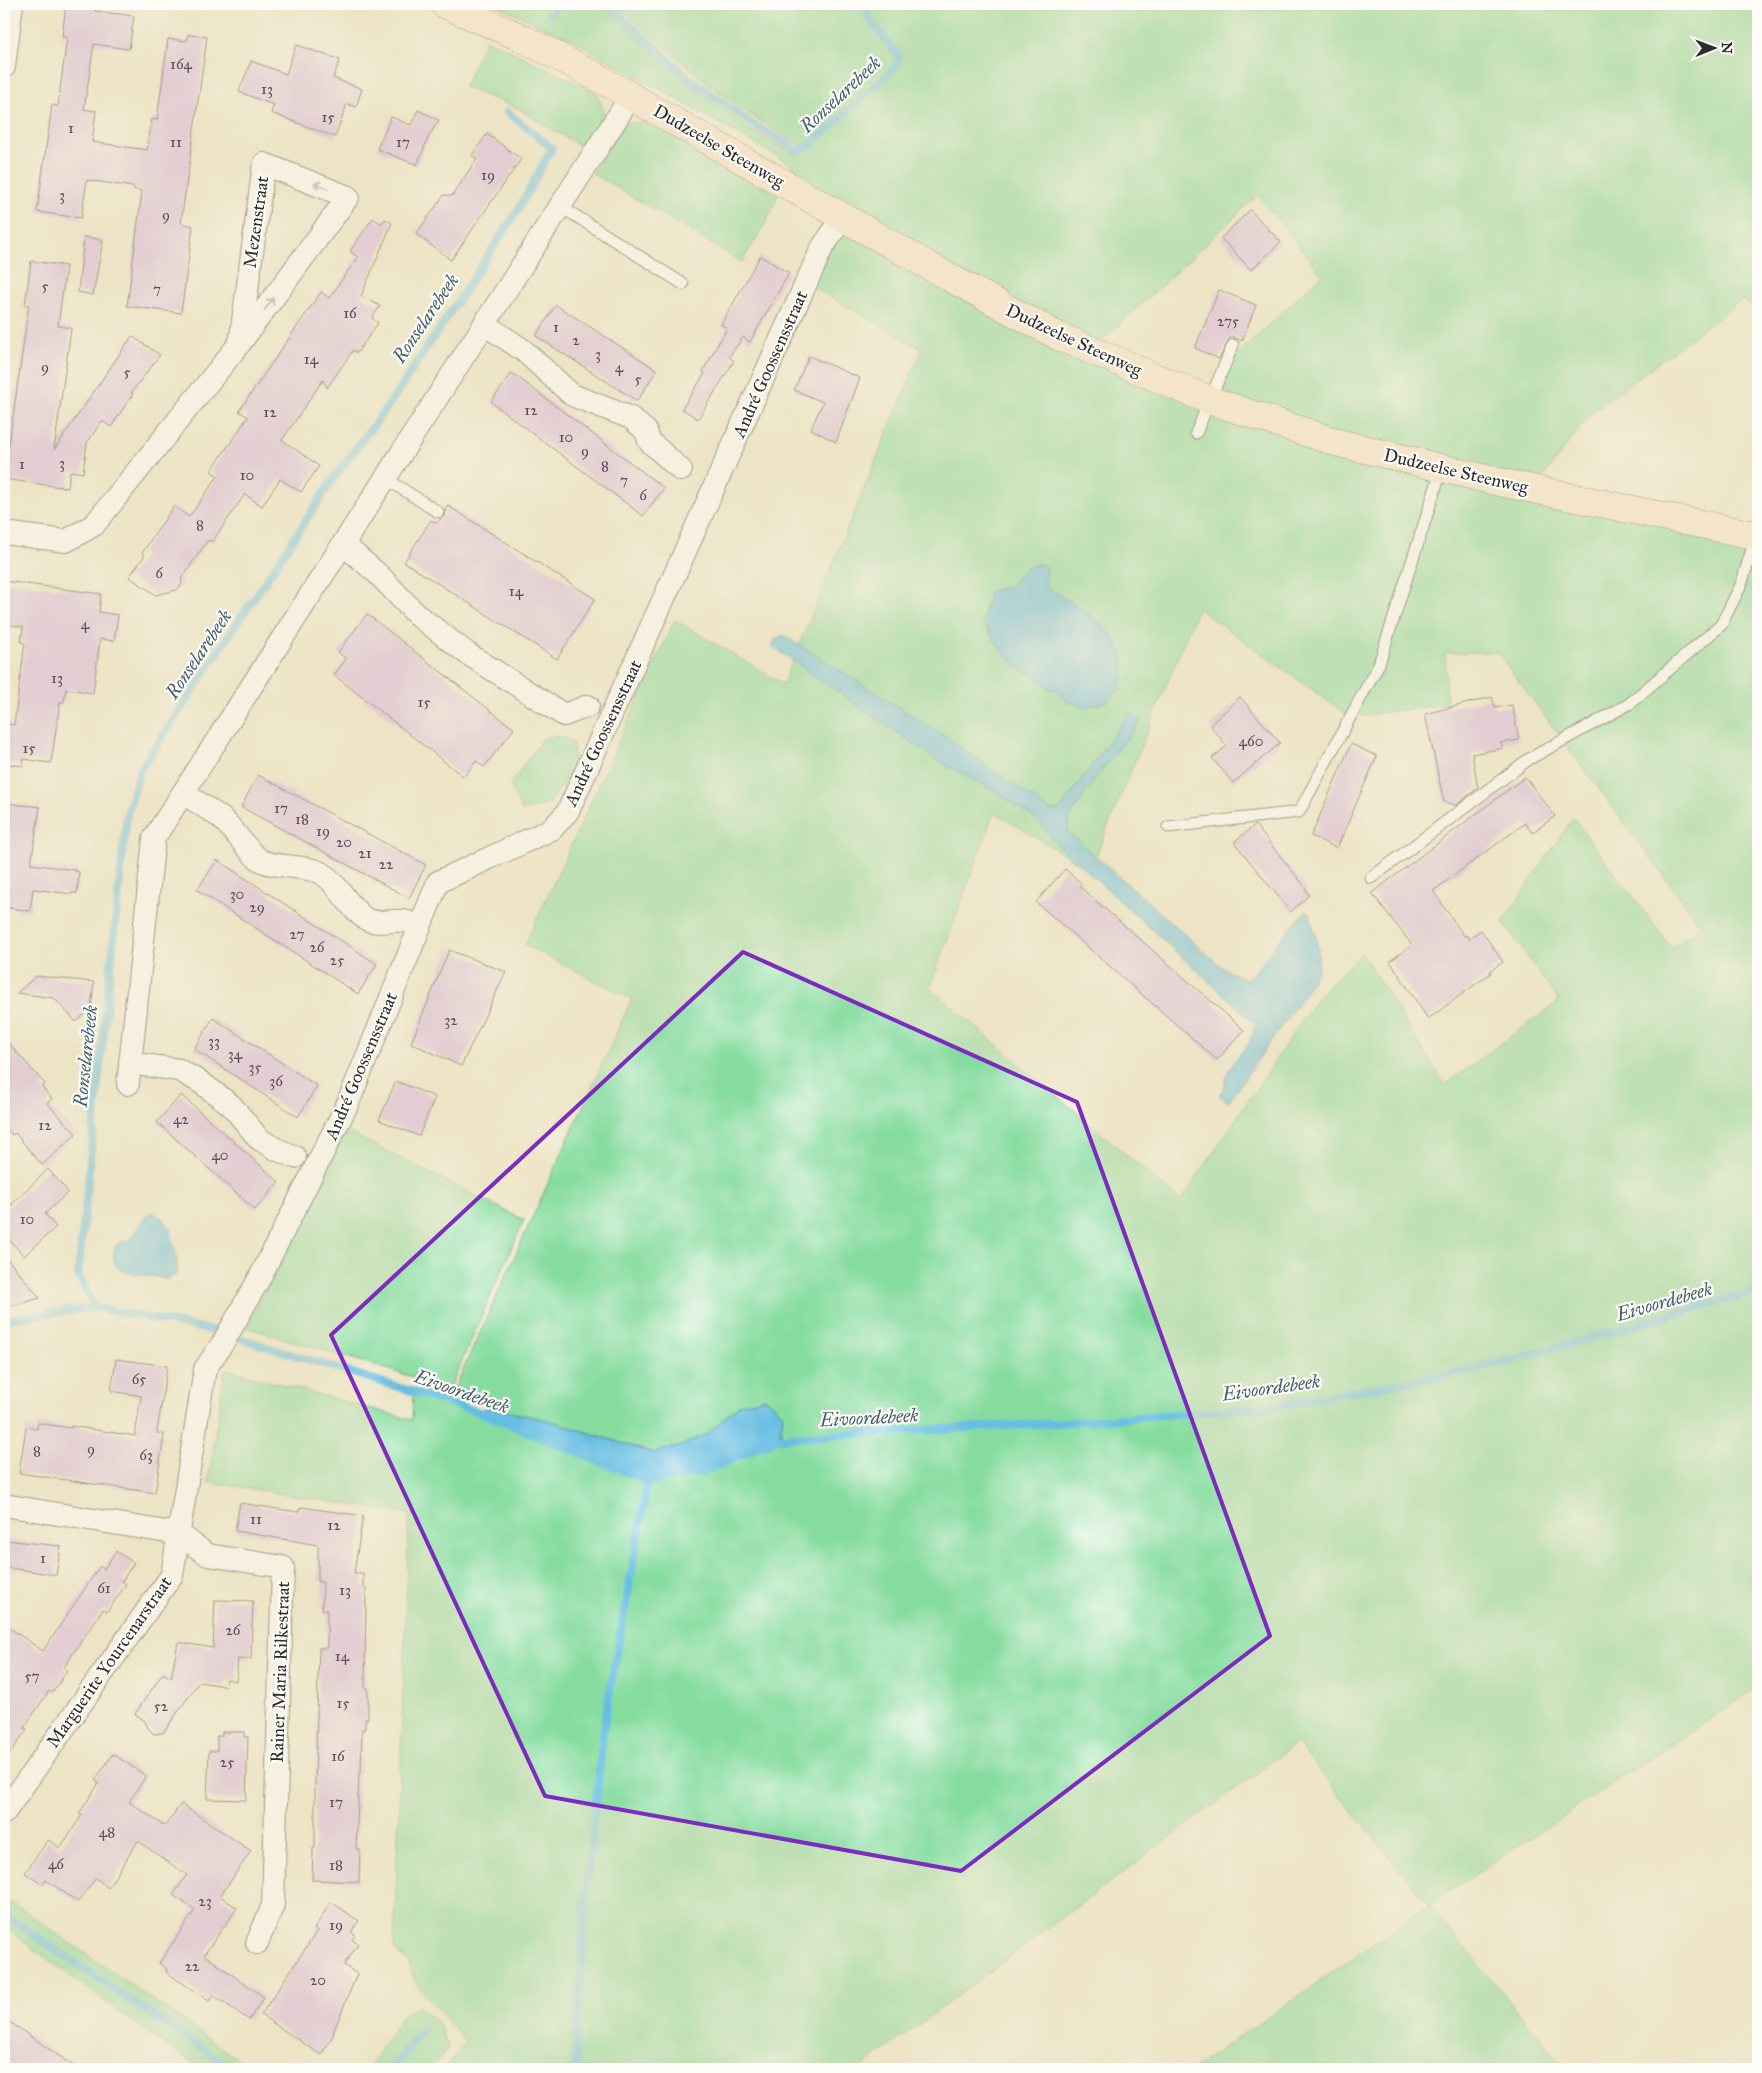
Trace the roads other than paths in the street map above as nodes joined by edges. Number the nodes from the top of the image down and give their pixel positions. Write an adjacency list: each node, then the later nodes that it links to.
1 (12, 4): 3 (street)
2 (444, 4): 4 (main road, Dudzeelse Steenweg)
3 (4, 67)
4 (631, 96): 5 (street); 6 (main road, Dudzeelse Steenweg)
5 (560, 206): 7 (lane); 8 (street)
6 (843, 217): 11 (main road, Dudzeelse Steenweg); 26 (street, André Goossensstraat)
7 (683, 284)
8 (484, 324): 14 (street); 15 (street)
9 (240, 343): 9 (street, Mezenstraat, one-way to 9); 17 (street, Mezenstraat)
10 (1233, 345): 11 (lane)
11 (1209, 400): 12 (lane); 13 (main road, Dudzeelse Steenweg)
12 (1196, 433)
13 (1442, 468): 18 (main road, Dudzeelse Steenweg); 22 (lane)
14 (681, 470)
15 (385, 478): 16 (lane); 19 (street)
16 (438, 512)
17 (4, 533)
18 (1757, 536): 23 (lane)
19 (343, 544): 20 (street, André Goossensstraat); 21 (street)
20 (588, 706)
21 (183, 793): 24 (street); 25 (street)
22 (1168, 827)
23 (1371, 878)
24 (408, 922)
25 (295, 1157)
26 (220, 1348): 28 (street, Marguerite Yourcenarstraat)
27 (4, 1505): 28 (street, Rainer Maria Rilkestraat)
28 (179, 1534): 29 (street, Marguerite Yourcenarstraat); 30 (street, Rainer Maria Rilkestraat)
29 (4, 1813)
30 (257, 1943)

